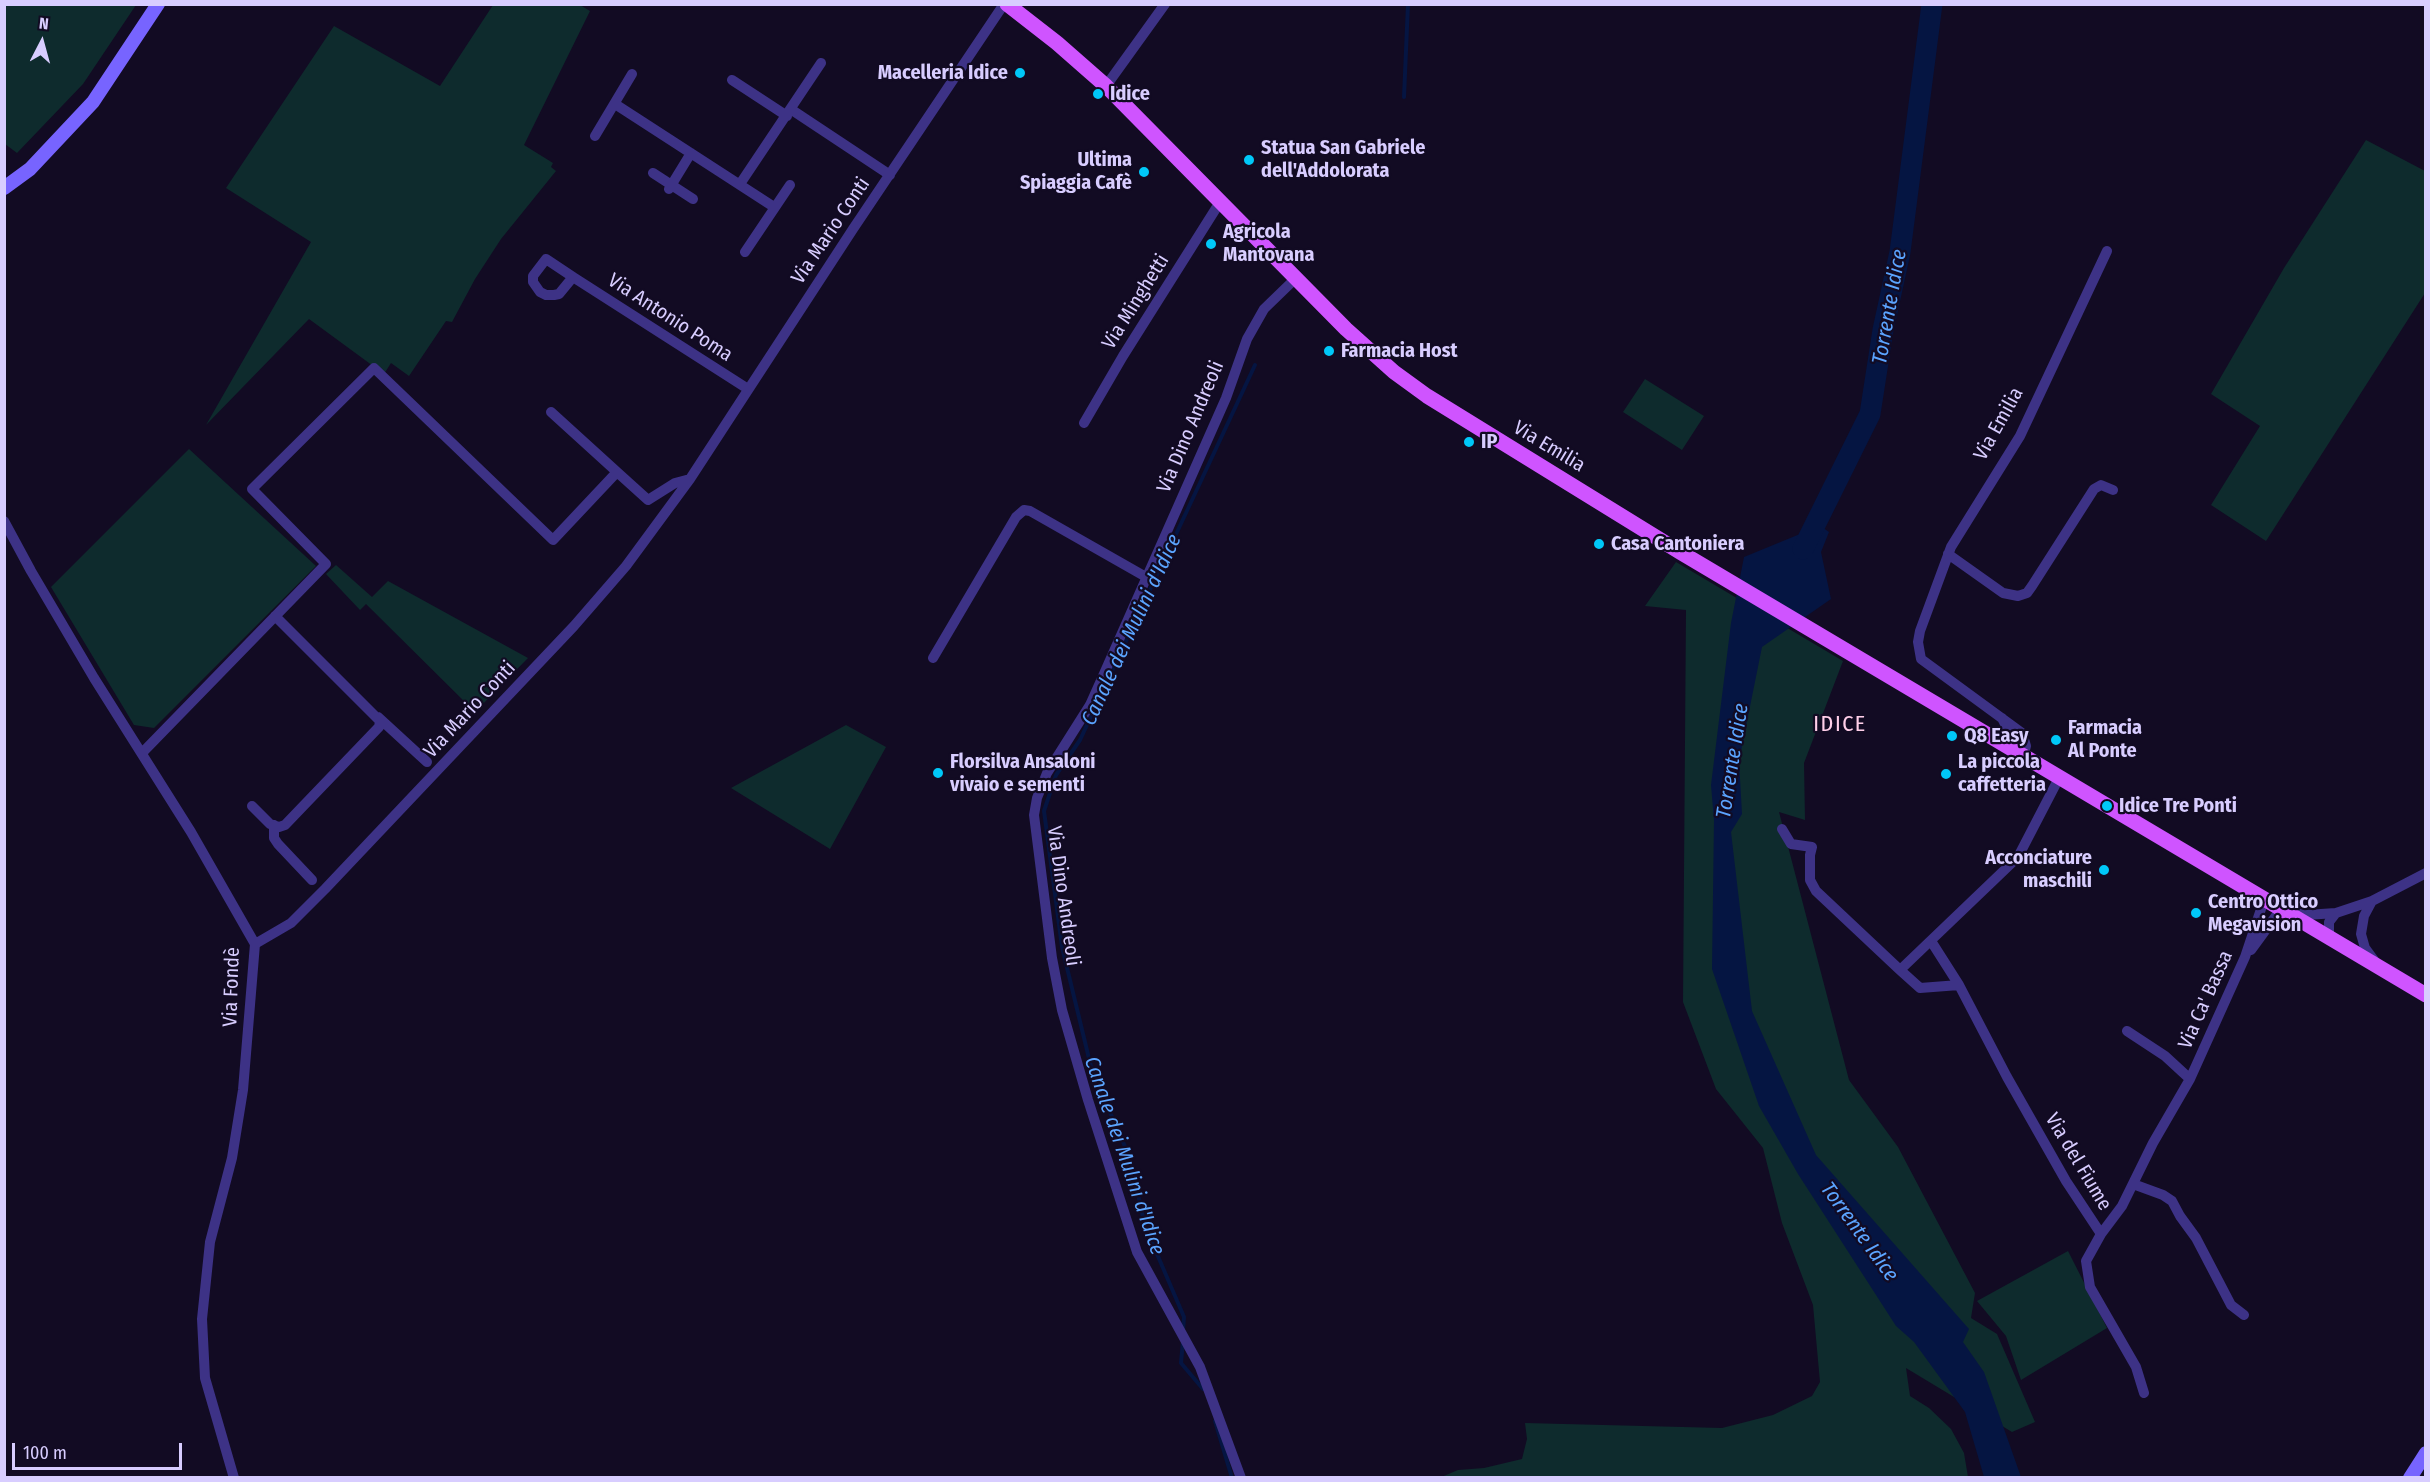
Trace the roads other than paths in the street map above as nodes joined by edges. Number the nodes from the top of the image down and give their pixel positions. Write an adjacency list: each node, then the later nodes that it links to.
1 (159, 4): 17 (street)
2 (1006, 4): 7 (main road, Via Emilia); 13 (street, Via Mario Conti)
3 (1166, 4): 7 (street)
4 (821, 63): 9 (street)
5 (632, 74): 8 (street)
6 (732, 80): 9 (street)
7 (1106, 86): 19 (main road, Via Emilia)
8 (615, 104): 10 (street); 11 (street)
9 (789, 113): 13 (street); 14 (street)
10 (595, 136)
11 (691, 153): 14 (street); 16 (street)
12 (653, 173): 16 (street)
13 (890, 175): 25 (street, Via Mario Conti)
14 (740, 184): 20 (street)
15 (790, 185): 20 (street)
16 (670, 187): 18 (street)
17 (4, 188)
18 (693, 199)
19 (1220, 202): 24 (main road, Via Emilia); 27 (street, Via Minghetti)
20 (774, 207): 22 (street)
21 (2107, 251): 32 (street, Via Emilia)
22 (745, 252)
23 (573, 277): 25 (street, Via Antonio Poma)
24 (1296, 278): 33 (street, Via Dino Andreoli); 38 (main road, Via Emilia)
25 (748, 389): 29 (street, Via Mario Conti)
26 (551, 412): 28 (street)
27 (1084, 423)
28 (617, 472): 29 (street); 34 (street)
29 (690, 479): 54 (street, Via Mario Conti)
30 (2113, 490): 32 (street)
31 (4, 521): 39 (street, Via Fondè)
32 (1948, 554): 37 (street, Via Emilia)
33 (1146, 577): 35 (street); 68 (street, Via Dino Andreoli)
34 (274, 616): 36 (street); 39 (street)
35 (933, 658)
36 (378, 717): 41 (street); 44 (street)
37 (2002, 718): 38 (street); 40 (street, Via Emilia)
38 (2003, 745): 40 (main road, Via Emilia)
39 (142, 753): 54 (street, Via Fondè)
40 (2023, 757): 42 (main road, Via Emilia)
41 (427, 762)
42 (2059, 778): 48 (main road, Via Emilia); 53 (street)
43 (252, 806): 44 (street)
44 (274, 825): 47 (street)
45 (1782, 829): 57 (street)
46 (2426, 873): 49 (street)
47 (312, 880)
48 (2264, 900): 50 (main road, Via Emilia); 55 (street, Via Ca' Bassa)
49 (2372, 901): 51 (street); 56 (street)
50 (2281, 909): 51 (street); 52 (main road, Via Emilia); 55 (street, Via Ca' Bassa)
51 (2336, 913): 52 (street)
52 (2329, 936): 56 (main road, Via Emilia)
53 (1931, 941): 57 (street); 58 (street, Via del Fiume)
54 (255, 944): 67 (street, Via Fondè)
55 (2245, 957): 61 (street, Via Ca' Bassa)
56 (2384, 969): 59 (main road, Via Emilia)
57 (1900, 970): 58 (street)
58 (1959, 985): 63 (street, Via del Fiume)
59 (2426, 995)
60 (2127, 1031): 61 (street, Via Ca' Bassa)
61 (2190, 1079): 62 (street, Via Ca' Bassa)
62 (2133, 1184): 63 (street, Via Ca' Bassa); 64 (street)
63 (2101, 1234): 65 (street, Via del Fiume)
64 (2244, 1315)
65 (2144, 1393)
66 (2426, 1453): 69 (street)
67 (234, 1478)
68 (1241, 1478)
69 (2410, 1478)

